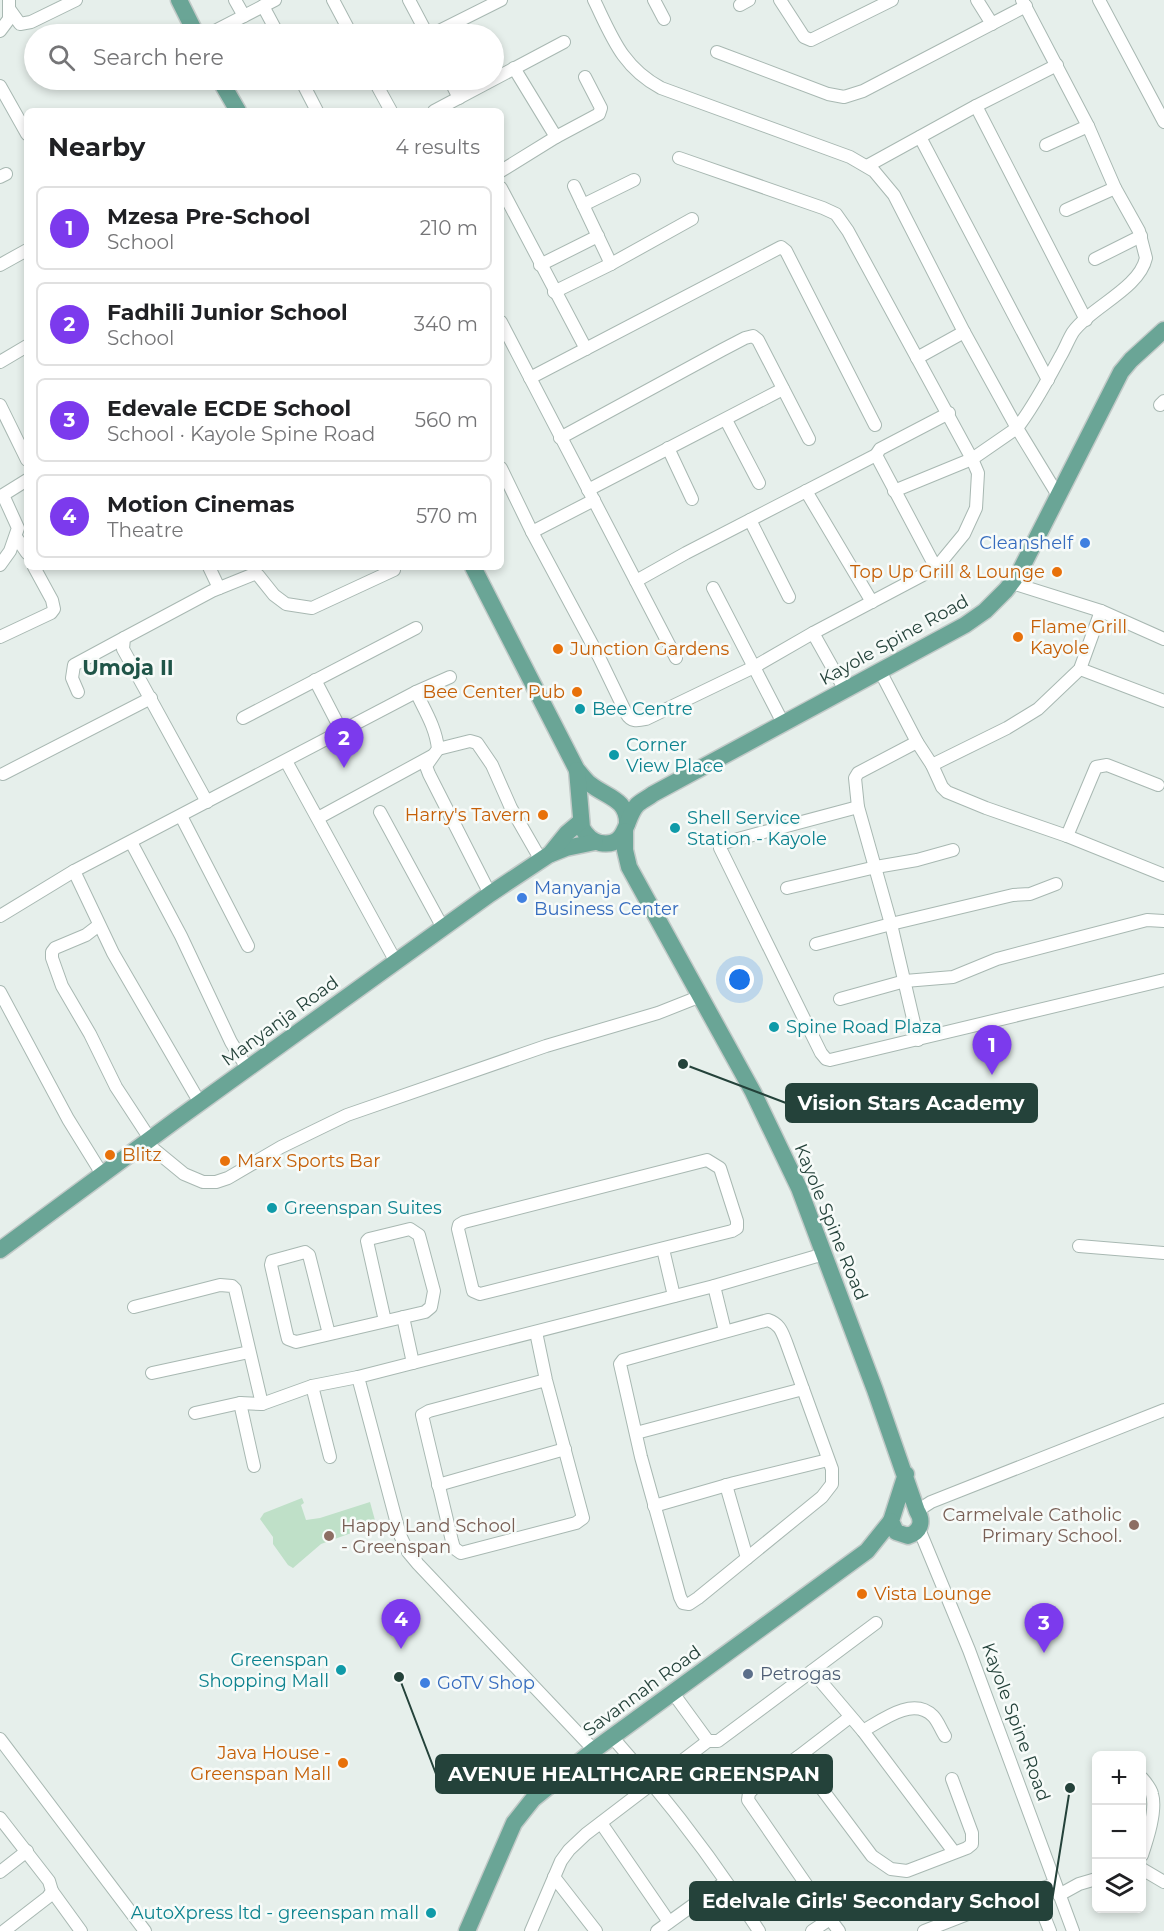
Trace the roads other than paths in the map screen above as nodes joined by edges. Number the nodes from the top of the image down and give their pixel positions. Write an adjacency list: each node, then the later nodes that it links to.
1 (76, 0): 15 (street)
2 (179, 0): 18 (main road)
3 (235, 0): 16 (street)
4 (333, 0): 21 (street)
5 (409, 0): 22 (street)
6 (594, 0): 52 (street)
7 (654, 0): 17 (street)
8 (780, 0): 9 (street)
9 (892, 0)
10 (977, 0): 24 (street)
11 (1099, 0): 45 (street)
12 (497, 1): 23 (street)
13 (269, 3): 16 (street); 20 (street)
14 (1024, 3): 24 (street); 28 (street)
15 (10, 5): 25 (street)
16 (244, 16): 19 (street)
17 (664, 19)
18 (190, 24)
19 (228, 24)
20 (275, 24)
21 (346, 24)
22 (422, 24)
23 (452, 24)
24 (993, 24): 27 (street)
25 (0, 31)
26 (564, 42): 29 (street)
27 (717, 52)
28 (1057, 65): 40 (street); 46 (street)
29 (514, 68): 30 (street); 48 (street)
30 (504, 73)
31 (585, 77): 48 (street)
32 (0, 86): 39 (street)
33 (226, 90): 41 (main road)
34 (306, 90): 42 (street)
35 (379, 90): 43 (street)
36 (455, 90): 38 (street)
37 (474, 90): 38 (street)
38 (459, 98): 44 (street)
39 (4, 105): 47 (street)
40 (976, 106): 49 (street); 69 (street)
41 (236, 108)
42 (315, 108)
43 (389, 108)
44 (440, 108)
45 (1164, 122)
46 (1088, 126): 50 (street); 56 (street)
47 (24, 130)
48 (556, 137): 53 (street)
49 (920, 137): 52 (street); 78 (street)
50 (1046, 145)
51 (679, 158): 75 (street)
52 (867, 166): 72 (street)
53 (504, 169)
54 (634, 180): 58 (street)
55 (574, 186): 58 (street)
56 (1114, 188): 59 (street); 61 (street)
57 (504, 194): 67 (street)
58 (583, 205): 62 (street)
59 (1066, 210)
60 (692, 219): 65 (street)
61 (1141, 236): 64 (street); 69 (street)
62 (598, 237): 65 (street); 67 (street)
63 (24, 252): 66 (street)
64 (1095, 259)
65 (611, 264): 68 (street)
66 (0, 265)
67 (540, 265): 68 (street)
68 (554, 292): 74 (street)
69 (1086, 320): 78 (street)
70 (504, 328): 77 (street)
71 (1164, 330): 97 (main road, Kayole Spine Road)
72 (964, 332): 75 (street); 84 (street)
73 (24, 348): 76 (street)
74 (586, 350): 77 (street); 83 (street)
75 (917, 358): 81 (street)
76 (0, 362)
77 (530, 378): 85 (street)
78 (1048, 380): 84 (street)
79 (783, 389): 82 (street); 85 (street); 86 (street)
80 (0, 405): 88 (street)
81 (949, 413): 89 (street); 90 (street)
82 (726, 420): 87 (street); 92 (street)
83 (875, 425)
84 (1017, 428): 90 (street); 97 (street)
85 (560, 438): 96 (street)
86 (809, 439)
87 (668, 448): 96 (street); 98 (street)
88 (24, 454)
89 (876, 455): 94 (street); 95 (street)
90 (972, 459): 95 (street); 104 (street)
91 (24, 482): 101 (street)
92 (759, 483)
93 (505, 487): 100 (street)
94 (806, 491): 99 (street); 114 (street)
95 (894, 491): 104 (street)
96 (591, 495): 100 (street); 109 (street)
97 (1059, 497): 110 (main road, Kayole Spine Road)
98 (692, 499)
99 (750, 520): 109 (street); 113 (street)
100 (532, 532): 122 (street)
101 (16, 537): 102 (street); 103 (street)
102 (24, 549)
103 (0, 564)
104 (936, 568): 114 (street)
105 (36, 570): 118 (street)
106 (210, 570): 111 (street)
107 (394, 570): 111 (street)
108 (475, 570): 139 (main road)
109 (636, 581): 121 (street)
110 (1012, 583): 115 (street); 124 (main road, Kayole Spine Road)
111 (219, 588): 119 (street)
112 (713, 588): 122 (street)
113 (789, 597)
114 (872, 602): 117 (street)
115 (1101, 611): 120 (street); 123 (street)
116 (416, 628): 126 (street)
117 (813, 633): 122 (street); 127 (street)
118 (0, 637)
119 (124, 638): 128 (street); 130 (street)
120 (1164, 639)
121 (676, 658)
122 (754, 667): 133 (street)
123 (1080, 669): 131 (street); 138 (street)
124 (880, 671): 127 (main road, Kayole Spine Road); 135 (street)
125 (450, 676): 129 (street)
126 (315, 680): 132 (street); 134 (street)
127 (845, 690): 133 (main road, Kayole Spine Road)
128 (78, 692)
129 (416, 692): 134 (street); 136 (street)
130 (151, 698): 140 (street); 144 (street)
131 (1164, 701)
132 (243, 718)
133 (783, 723): 142 (main road, Kayole Spine Road)
134 (342, 732): 137 (street)
135 (917, 742): 138 (street); 145 (street)
136 (435, 752): 148 (street); 155 (street); 162 (street)
137 (286, 761): 144 (street); 148 (street)
138 (932, 765): 151 (street)
139 (576, 770): 143 (main road); 149 (main road)
140 (3, 774)
141 (1158, 785): 151 (street)
142 (653, 794): 143 (main road); 150 (main road)
143 (612, 798): 149 (main road); 150 (main road)
144 (207, 802): 147 (street)
145 (858, 807): 157 (street); 176 (street)
146 (380, 812): 167 (street)
147 (181, 816): 152 (street); 169 (street)
148 (318, 818): 170 (street)
149 (581, 818): 153 (main road); 155 (main road, Manyanja Road)
150 (626, 827): 153 (main road); 156 (main road)
151 (1067, 836): 159 (street)
152 (131, 842): 158 (street); 177 (street)
153 (598, 842): 155 (main road); 156 (main road)
154 (953, 850): 157 (street)
155 (543, 859): 162 (main road, Manyanja Road)
156 (629, 867): 174 (main road, Kayole Spine Road)
157 (876, 867): 161 (street); 166 (street)
158 (74, 871): 163 (street); 165 (street)
159 (1164, 875)
160 (1056, 884): 166 (street)
161 (787, 888)
162 (490, 894): 167 (main road, Manyanja Road)
163 (0, 916)
164 (1164, 921): 172 (street)
165 (99, 924): 178 (street); 179 (street)
166 (891, 924): 168 (street); 172 (street)
167 (443, 928): 170 (main road, Manyanja Road)
168 (816, 944)
169 (248, 946)
170 (396, 962): 178 (main road, Manyanja Road)
171 (1164, 980): 176 (street)
172 (905, 981): 175 (street); 176 (street)
173 (0, 992): 180 (street)
174 (701, 996): 179 (street); 185 (main road, Kayole Spine Road)
175 (840, 999)
176 (918, 1040)
177 (244, 1063)
178 (200, 1103): 179 (main road, Manyanja Road)
179 (148, 1140): 180 (main road, Manyanja Road)
180 (102, 1174): 183 (main road, Manyanja Road)
181 (1079, 1246): 184 (street)
182 (663, 1249): 182 (street); 187 (street)
183 (0, 1250)
184 (1164, 1253)
185 (824, 1254): 186 (street); 210 (main road, Kayole Spine Road)
186 (714, 1286): 187 (street); 191 (street)
187 (674, 1296): 192 (street)
188 (134, 1307): 194 (street)
189 (403, 1317): 190 (street); 190 (street); 195 (street)
190 (385, 1321): 193 (street)
191 (725, 1331): 200 (street); 205 (street)
192 (536, 1332): 195 (street); 198 (street)
193 (329, 1334): 193 (street)
194 (249, 1352): 196 (street); 202 (street)
195 (413, 1363): 197 (street)
196 (152, 1373)
197 (358, 1377): 199 (street); 228 (street)
198 (546, 1380): 206 (street); 211 (street)
199 (312, 1386): 202 (street); 207 (street)
200 (803, 1389): 205 (street); 208 (street)
201 (240, 1402): 202 (street); 204 (street); 209 (street)
202 (261, 1404)
203 (1164, 1410): 214 (street)
204 (195, 1413)
205 (636, 1433): 213 (street)
206 (565, 1449): 211 (street); 211 (street)
207 (330, 1457)
208 (828, 1460): 212 (street); 218 (street)
209 (255, 1466)
210 (906, 1474): 214 (main road, Kayole Spine Road); 215 (main road)
211 (438, 1485)
212 (726, 1485): 213 (street); 218 (street)
213 (654, 1506): 218 (street)
214 (917, 1511): 215 (main road); 216 (main road)
215 (893, 1516): 216 (main road); 217 (main road, Savannah Road)
216 (911, 1532): 217 (main road, Savannah Road); 245 (street, Kayole Spine Road)
217 (867, 1551): 221 (main road, Savannah Road)
218 (747, 1558)
219 (876, 1623): 220 (street)
220 (812, 1671): 222 (street); 227 (street)
221 (673, 1693): 225 (main road, Savannah Road); 227 (street)
222 (850, 1717): 223 (street); 229 (street)
223 (863, 1731): 224 (street); 237 (street)
224 (945, 1736)
225 (613, 1738): 228 (main road, Savannah Road); 231 (street)
226 (0, 1739): 251 (street)
227 (708, 1741): 231 (street)
228 (594, 1750): 252 (main road, Savannah Road)
229 (798, 1757): 237 (street); 247 (street)
230 (952, 1779): 237 (street)
231 (654, 1784): 234 (street); 242 (street)
232 (1146, 1784): 235 (street)
233 (0, 1818): 236 (street)
234 (601, 1822): 240 (street); 248 (street)
235 (1146, 1844)
236 (27, 1851): 239 (street); 246 (street)
237 (954, 1852)
238 (1146, 1871): 243 (street)
239 (0, 1872)
240 (554, 1877): 253 (street); 254 (street)
241 (1092, 1880): 245 (street)
242 (725, 1882): 248 (street); 256 (street)
243 (1164, 1882)
244 (1037, 1889): 245 (street); 259 (street); 260 (street)
245 (1057, 1890): 261 (street, Kayole Spine Road)
246 (52, 1891): 249 (street); 250 (street)
247 (830, 1919): 257 (street); 258 (street)
248 (669, 1922): 255 (street)
249 (4, 1931)
250 (81, 1931)
251 (145, 1931)
252 (467, 1931)
253 (531, 1931)
254 (596, 1931)
255 (657, 1931)
256 (759, 1931)
257 (812, 1931)
258 (838, 1931)
259 (924, 1931)
260 (1050, 1931)
261 (1072, 1931)

